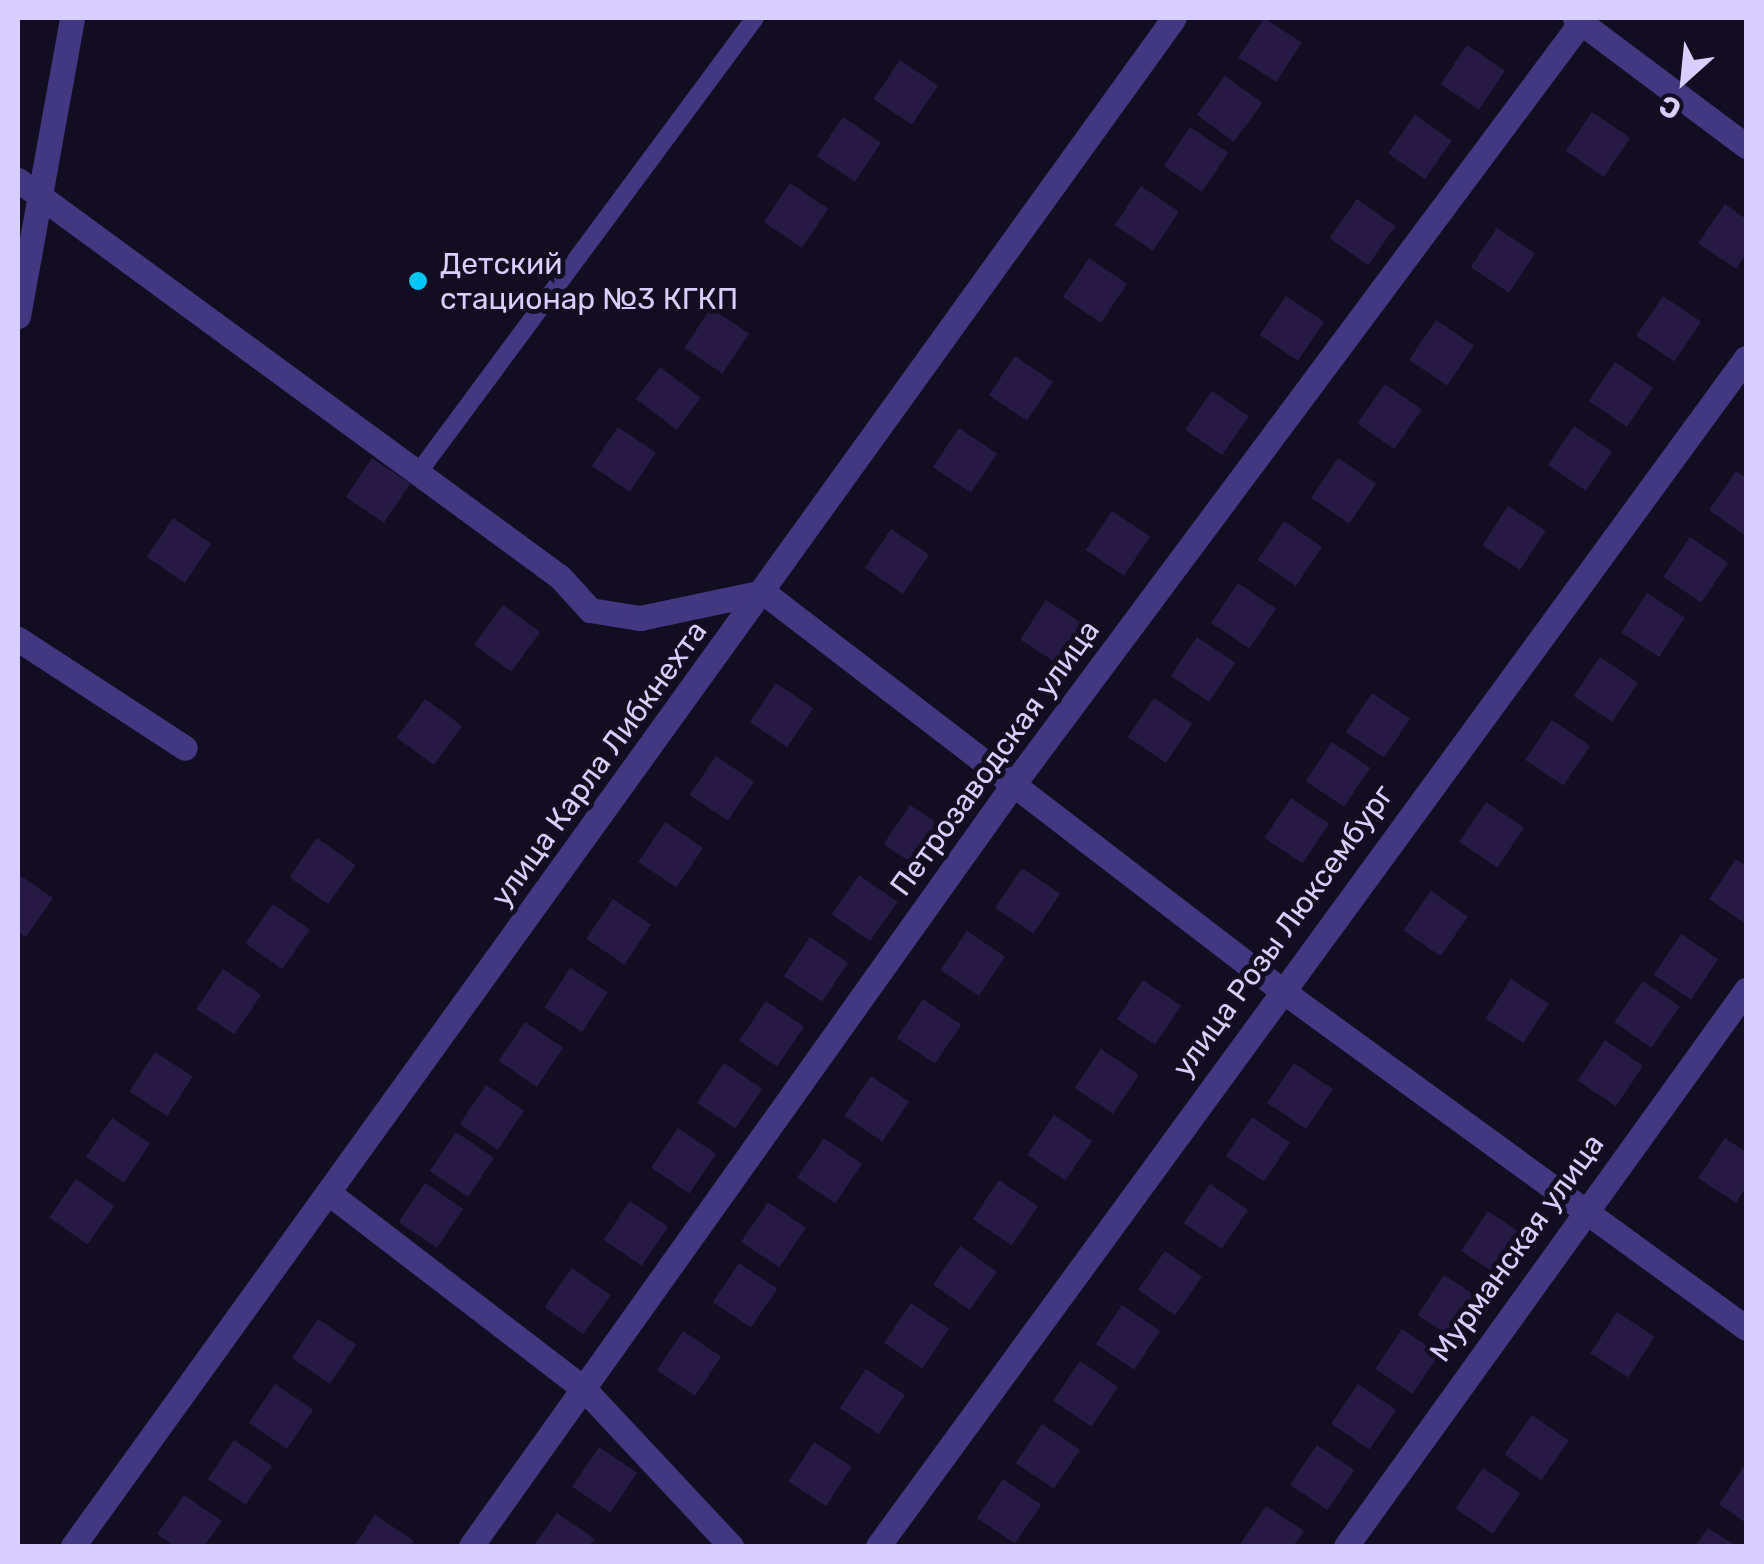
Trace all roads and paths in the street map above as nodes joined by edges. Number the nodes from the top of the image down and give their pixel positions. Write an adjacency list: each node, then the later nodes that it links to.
1 (72, 18): 7 (street)
2 (754, 18): 10 (lane)
3 (1174, 18): 11 (street, улица Карла Либкнехта)
4 (1580, 19): 5 (street); 14 (street, Петрозаводская улица)
5 (1746, 146)
6 (18, 180): 7 (street)
7 (42, 194): 8 (street); 10 (street)
8 (18, 316)
9 (1746, 358): 15 (street, улица Розы Люксембург)
10 (418, 473): 11 (street)
11 (763, 592): 14 (street); 17 (street, улица Карла Либкнехта)
12 (18, 638): 13 (street)
13 (186, 748)
14 (1015, 782): 15 (street); 20 (street, Петрозаводская улица)
15 (1280, 989): 18 (street); 24 (street, улица Розы Люксембург)
16 (1746, 990): 18 (street, Мурманская улица)
17 (330, 1194): 20 (street); 21 (street, улица Карла Либкнехта)
18 (1580, 1212): 19 (street); 25 (street, Мурманская улица)
19 (1746, 1328)
20 (585, 1390): 22 (street, Петрозаводская улица); 23 (street)
21 (73, 1546)
22 (471, 1546)
23 (731, 1546)
24 (878, 1546)
25 (1346, 1546)

